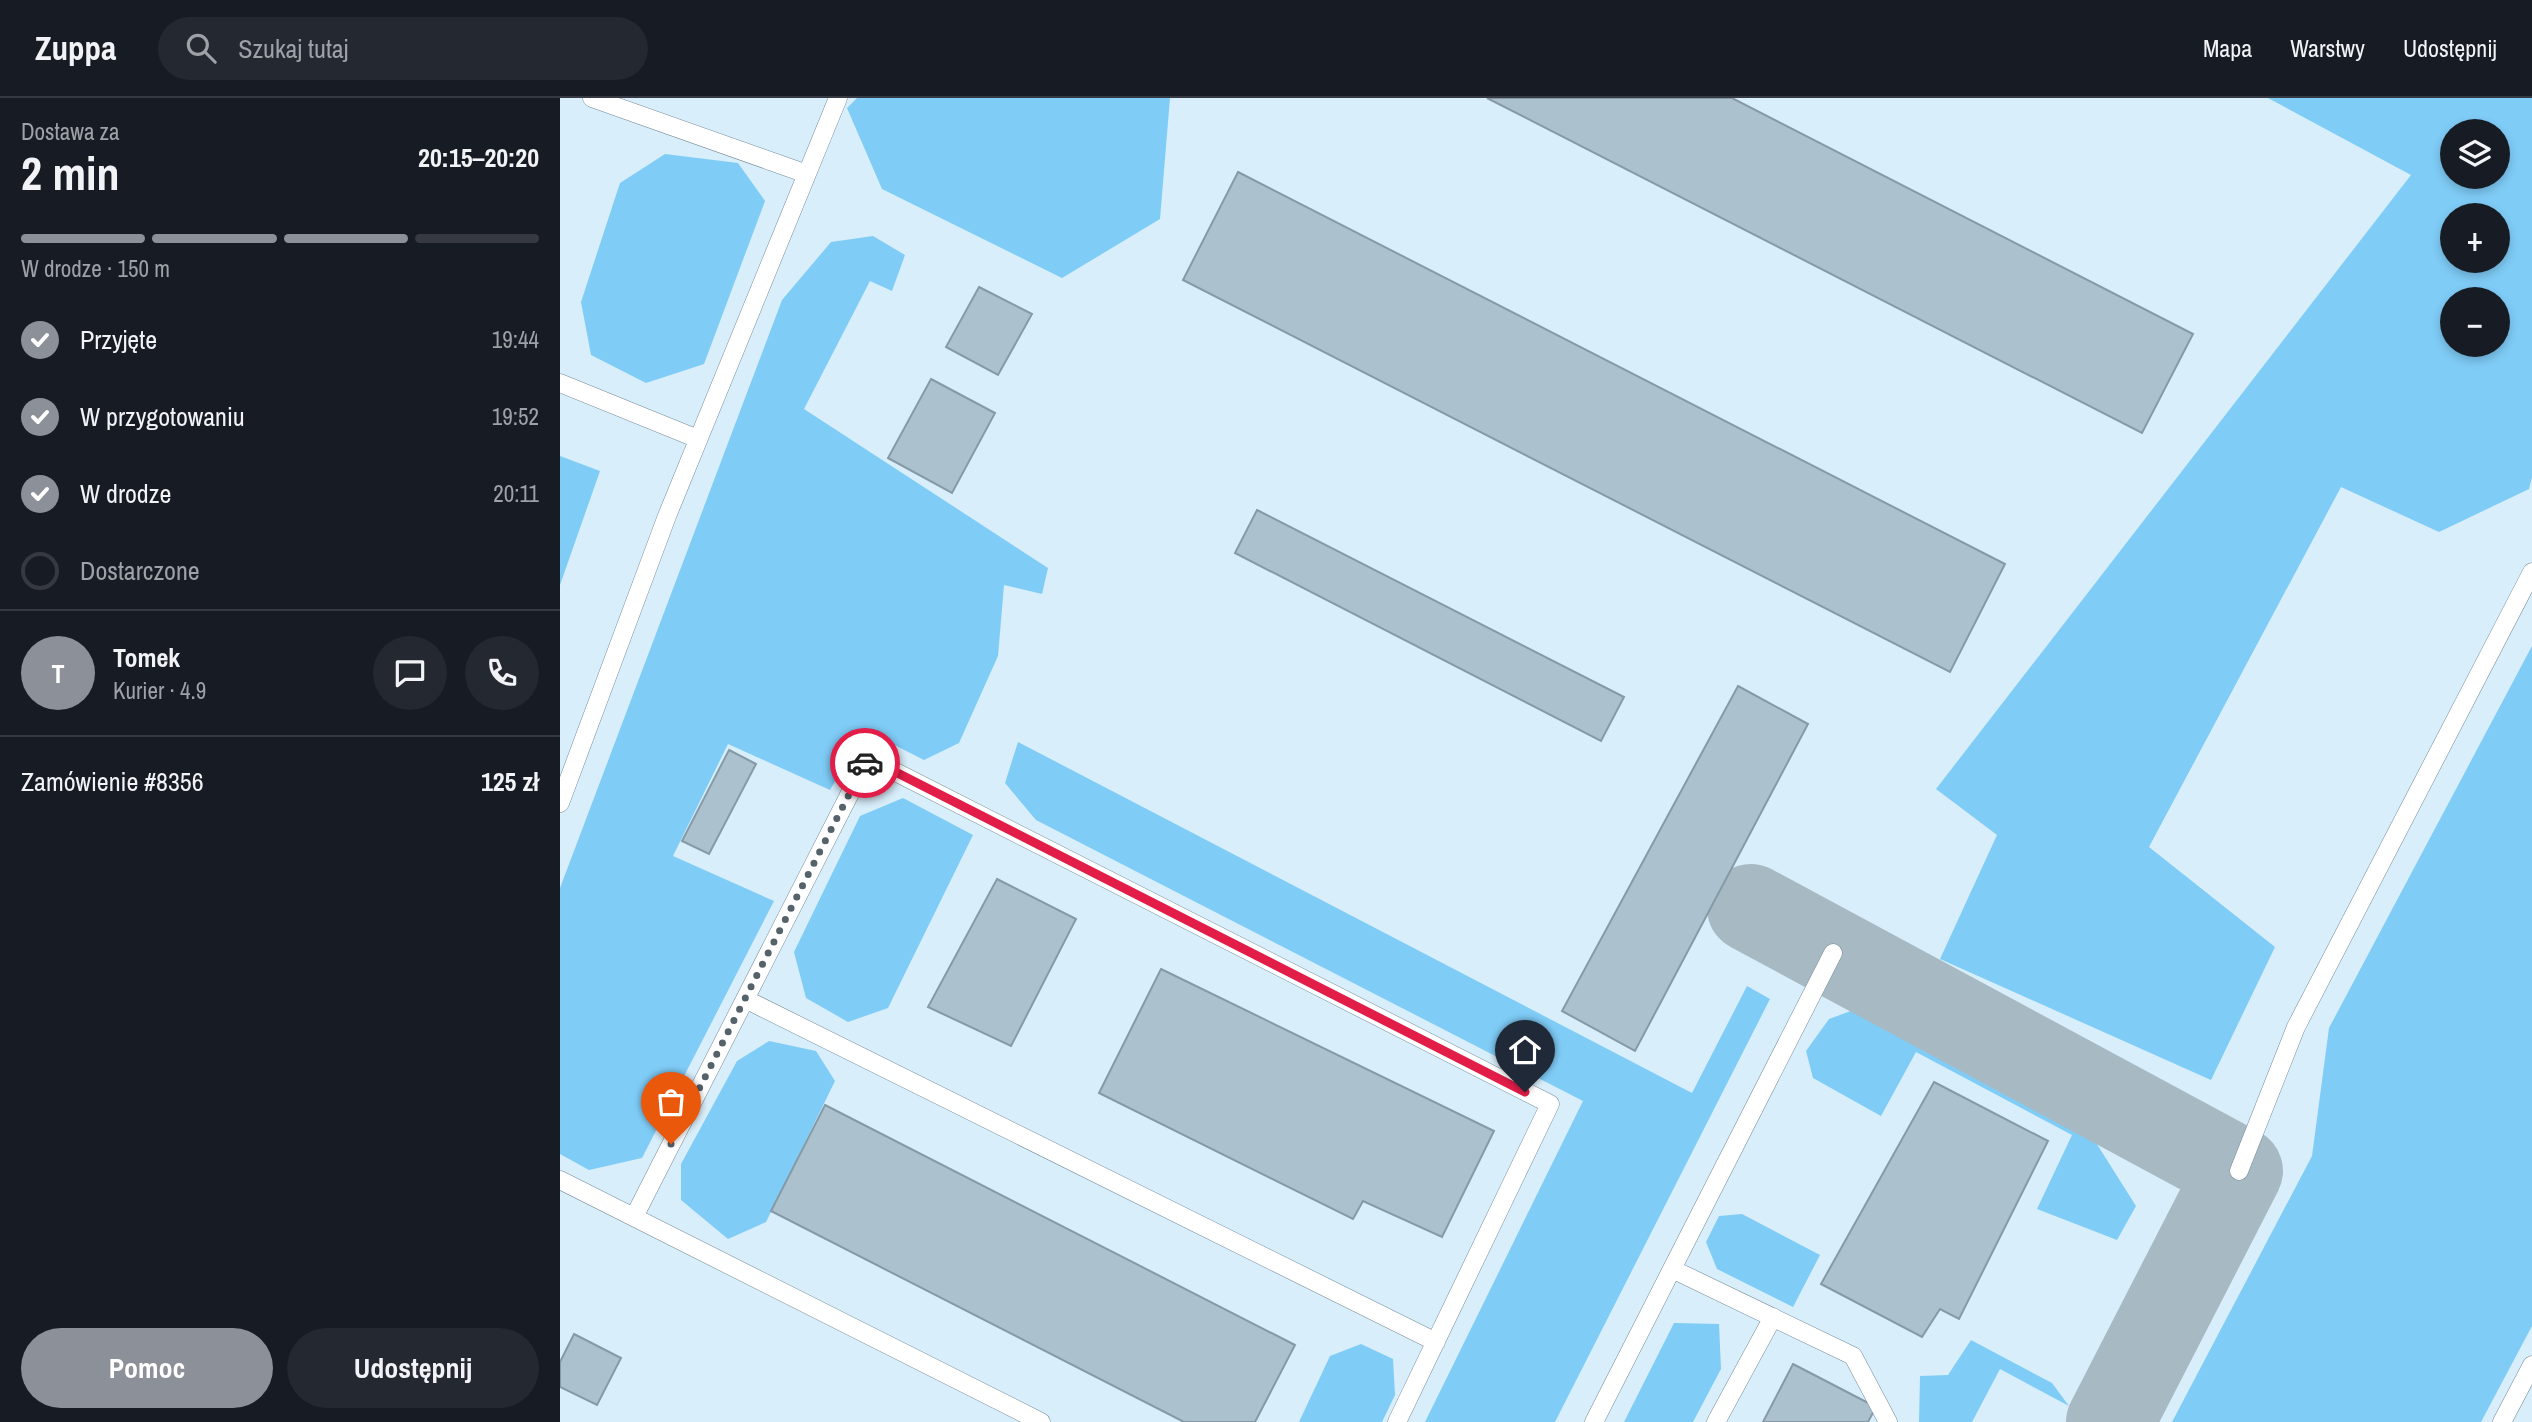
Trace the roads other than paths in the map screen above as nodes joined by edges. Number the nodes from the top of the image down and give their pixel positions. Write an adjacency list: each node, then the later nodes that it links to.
1 (592, 98): 3 (lane)
2 (838, 98): 3 (lane)
3 (807, 174): 5 (lane)
4 (560, 383): 5 (lane)
5 (698, 439): 7 (lane)
6 (2532, 572): 10 (lane)
7 (560, 803)
8 (1833, 953): 13 (lane)
9 (746, 999): 12 (lane); 15 (lane); 15 (lane)
10 (2239, 1171)
11 (560, 1180): 12 (lane)
12 (634, 1217): 17 (lane)
13 (1672, 1269): 14 (lane); 19 (lane)
14 (1773, 1317): 20 (lane); 21 (lane)
15 (1436, 1342): 18 (lane)
16 (2532, 1365): 22 (lane)
17 (1041, 1422)
18 (1397, 1422)
19 (1594, 1422)
20 (1716, 1422)
21 (1888, 1422)
22 (2502, 1422)

